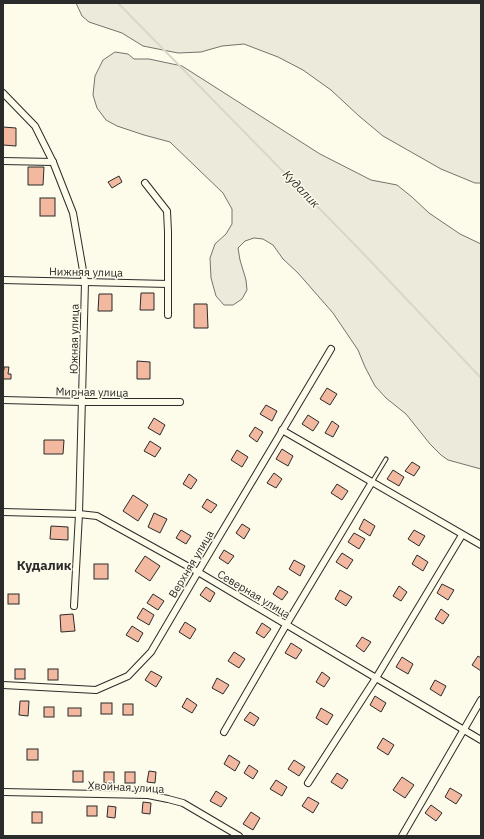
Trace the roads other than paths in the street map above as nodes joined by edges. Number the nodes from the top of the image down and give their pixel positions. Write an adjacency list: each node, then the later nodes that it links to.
1 (3, 94): 3 (street, Южная улица)
2 (3, 161): 3 (street)
3 (53, 162): 6 (street, Южная улица)
4 (145, 183): 7 (street)
5 (3, 280): 6 (street, Нижняя улица)
6 (85, 282): 7 (street, Нижняя улица); 11 (street, Южная улица)
7 (168, 284): 8 (street)
8 (168, 315)
9 (331, 349): 13 (street, Верхняя улица)
10 (3, 400): 11 (street, Мирная улица)
11 (82, 402): 12 (street, Мирная улица); 17 (street, Южная улица)
12 (180, 402)
13 (282, 430): 15 (street); 20 (street, Верхняя улица)
14 (386, 459): 15 (lane)
15 (372, 482): 18 (street); 22 (street)
16 (3, 512): 17 (street, Северная улица)
17 (79, 514): 20 (street, Северная улица); 21 (street, Южная улица)
18 (462, 535): 19 (street); 23 (street)
19 (481, 546)
20 (198, 572): 22 (street, Северная улица); 24 (street, Верхняя улица)
21 (74, 606)
22 (286, 625): 23 (street, Северная улица); 27 (street)
23 (376, 678): 26 (street, Северная улица); 29 (street)
24 (3, 685)
25 (481, 700): 26 (street)
26 (464, 729): 28 (street, Северная улица); 32 (street)
27 (224, 732)
28 (481, 740)
29 (308, 783)
30 (3, 792): 31 (street, Хвойная улица)
31 (238, 836)
32 (402, 836)

